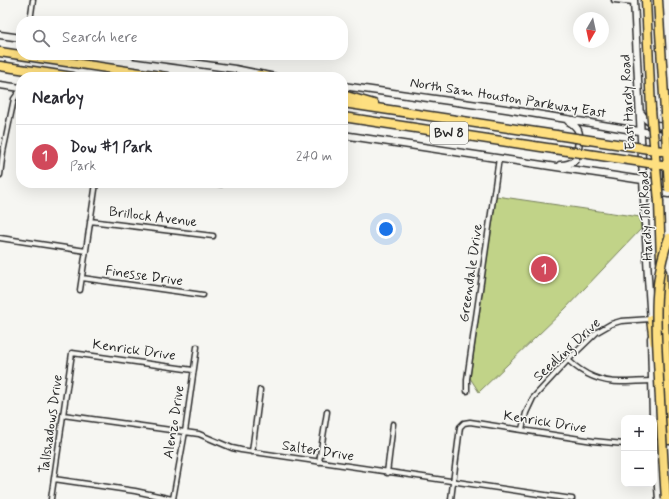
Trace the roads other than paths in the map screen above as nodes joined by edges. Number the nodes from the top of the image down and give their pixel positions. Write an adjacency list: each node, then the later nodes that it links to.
1 (33, 0): 6 (street)
2 (614, 0): 5 (street)
3 (646, 0): 63 (highway, Hardy Toll Road, bridge)
4 (658, 0): 39 (highway, Hardy Toll Road, bridge)
5 (634, 1): 24 (main road, East Hardy Road)
6 (31, 16)
7 (0, 35): 8 (main road)
8 (16, 37)
9 (0, 52): 10 (highway)
10 (16, 54)
11 (53, 60): 15 (highway)
12 (170, 60): 16 (main road)
13 (0, 66): 14 (highway)
14 (40, 72)
15 (134, 72)
16 (247, 72)
17 (0, 85): 19 (main road)
18 (348, 87): 26 (main road, North Sam Houston Parkway East)
19 (16, 88)
20 (16, 96): 35 (street)
21 (348, 97): 23 (highway)
22 (348, 104): 23 (highway, North Sam Houston Parkway East / BW 8)
23 (398, 112): 31 (highway, North Sam Houston Parkway East / BW 8, bridge)
24 (640, 112): 27 (main road); 28 (main road, East Hardy Road)
25 (348, 119): 34 (highway, BW 8, bridge)
26 (562, 119): 28 (main road, North Sam Houston Parkway East); 33 (main road)
27 (669, 125)
28 (641, 132): 30 (main road, North Sam Houston Parkway East); 36 (main road, East Hardy Road)
29 (348, 136): 32 (main road)
30 (669, 136)
31 (669, 152)
32 (499, 158): 33 (main road); 57 (street, Greendale Drive)
33 (548, 166): 36 (main road)
34 (669, 166)
35 (0, 175)
36 (643, 180): 37 (main road); 41 (main road, East Hardy Road)
37 (669, 184)
38 (95, 188): 42 (street)
39 (669, 188)
40 (669, 194): 41 (main road)
41 (644, 199): 50 (main road, East Hardy Road)
42 (90, 221): 43 (street, Brillock Avenue); 46 (street)
43 (213, 236)
44 (0, 238): 46 (street)
45 (669, 238): 78 (highway, bridge)
46 (86, 251): 47 (street)
47 (82, 278): 48 (street); 49 (street, Finesse Drive)
48 (80, 290)
49 (203, 295)
50 (651, 319): 53 (street, Seedling Drive); 55 (main road, East Hardy Road); 65 (highway)
51 (197, 347): 54 (street, Alenzo Drive)
52 (72, 353): 54 (street, Kenrick Drive); 59 (street, Tallshadows Drive)
53 (568, 360): 55 (street); 62 (street, Seedling Drive)
54 (193, 370): 64 (street, Alenzo Drive)
55 (652, 381): 60 (main road, East Hardy Road)
56 (260, 390): 68 (street)
57 (467, 391)
58 (327, 412): 69 (street)
59 (63, 415): 64 (street, Salter Drive); 71 (street, Tallshadows Drive)
60 (653, 415)
61 (393, 424): 70 (street)
62 (522, 429): 66 (street, Kenrick Drive); 72 (street, Kenrick Drive)
63 (669, 431)
64 (185, 432): 68 (street, Salter Drive); 74 (street, Alenzo Drive)
65 (669, 440)
66 (621, 444)
67 (655, 451): 77 (main road)
68 (252, 452): 69 (street, Salter Drive)
69 (319, 462): 70 (street, Salter Drive)
70 (387, 472): 72 (street, Salter Drive)
71 (54, 479): 73 (street, Tallshadows Drive); 74 (street)
72 (454, 482): 75 (street); 76 (street, Salter Drive)
73 (51, 499)
74 (172, 499)
75 (451, 499)
76 (572, 499)
77 (659, 499)
78 (666, 499)

